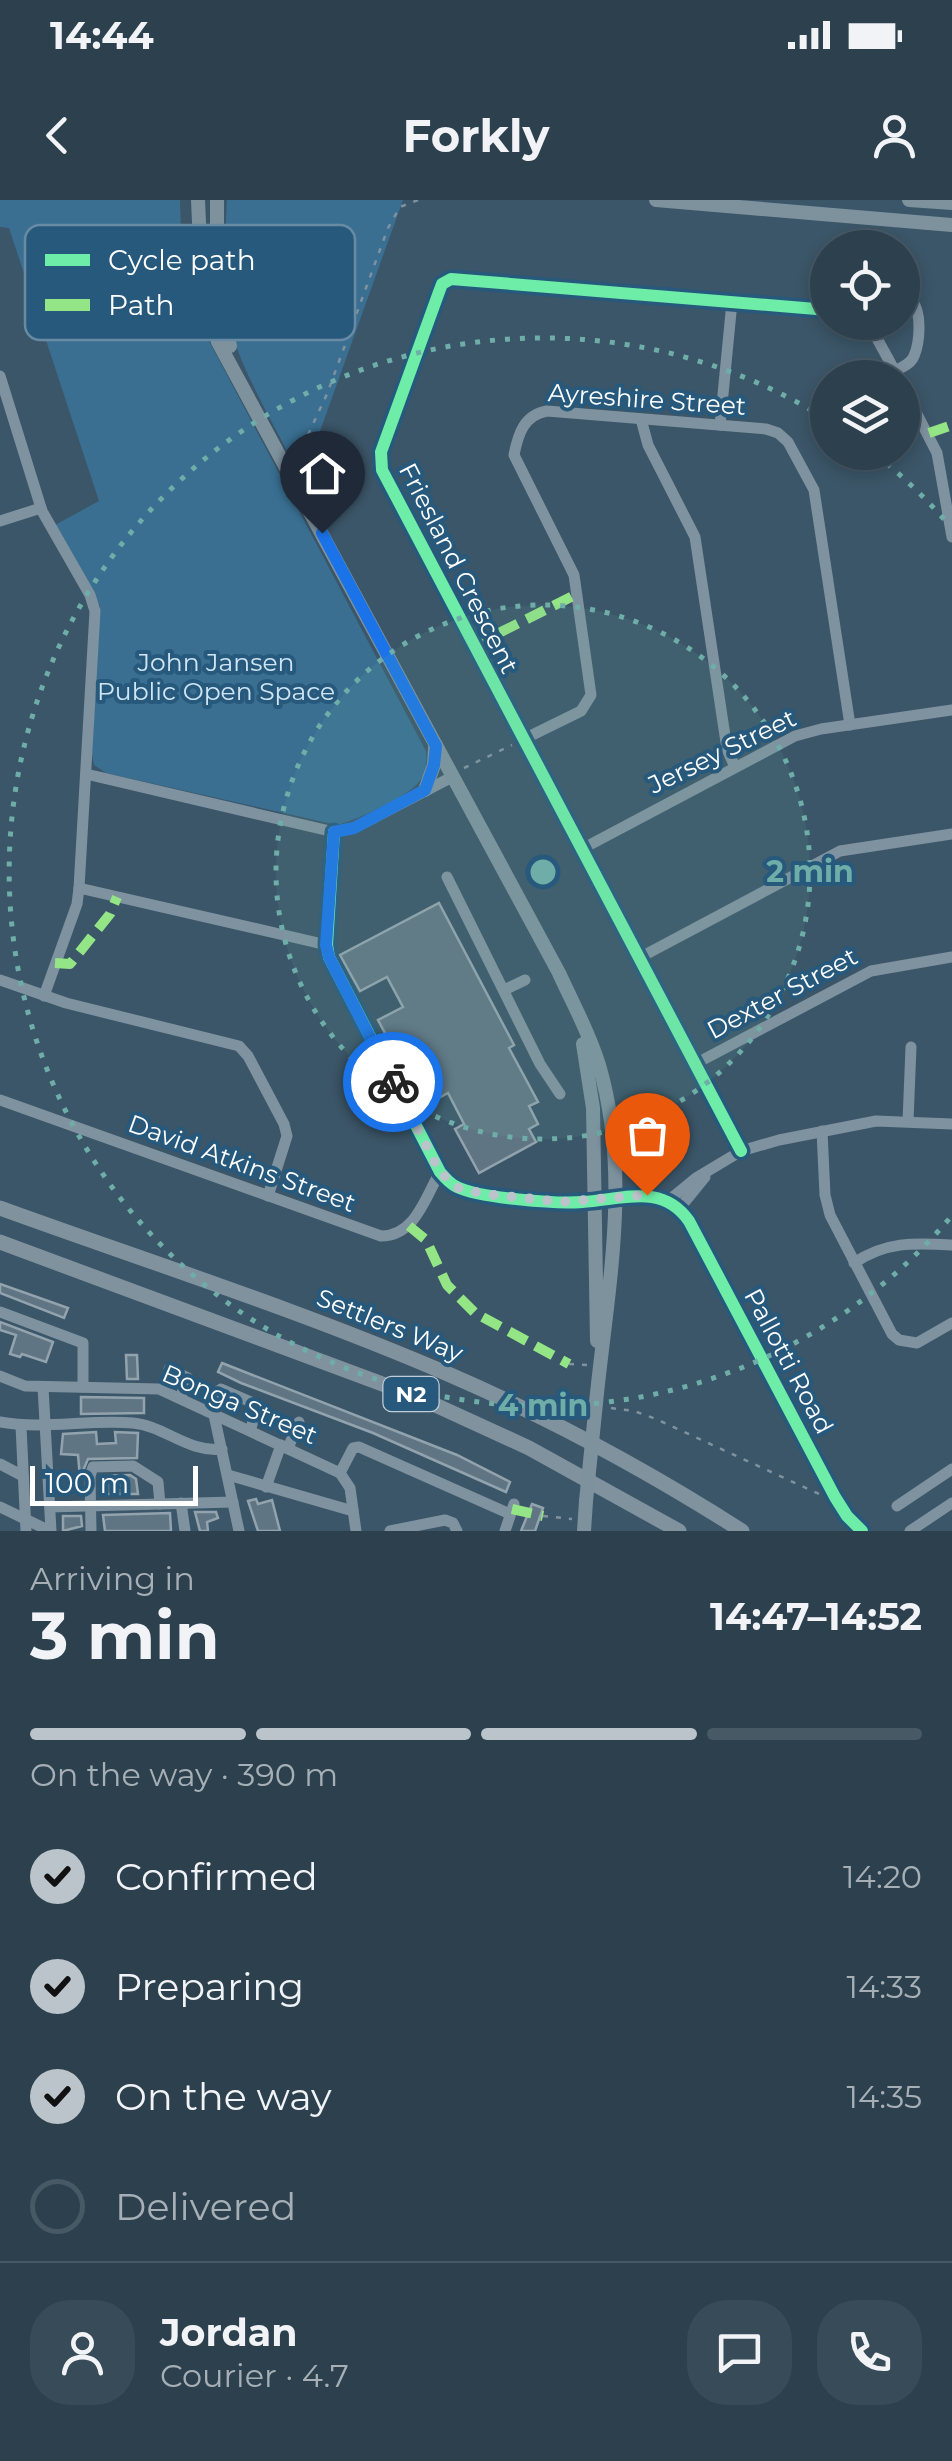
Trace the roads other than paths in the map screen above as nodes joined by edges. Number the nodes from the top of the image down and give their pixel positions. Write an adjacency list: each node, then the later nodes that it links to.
1 (198, 200): 7 (main road)
2 (216, 200): 8 (main road)
3 (656, 200): 6 (main road)
4 (909, 200): 5 (main road)
5 (952, 204)
6 (952, 224)
7 (199, 225)
8 (216, 225)
9 (732, 302): 10 (street, Friesland Crescent); 17 (street); 23 (street, Friesland Crescent)
10 (810, 308)
11 (217, 340): 14 (main road)
12 (230, 340): 14 (main road)
13 (0, 376): 18 (street)
14 (247, 394): 24 (main road)
15 (641, 419): 17 (street, Ayreshire Street); 23 (street, Ayreshire Street); 25 (street)
16 (920, 420): 20 (street)
17 (720, 426): 22 (street, Ayreshire Street)
18 (41, 508): 19 (street); 27 (street)
19 (0, 521)
20 (952, 537)
21 (952, 710): 22 (street, Jersey Street)
22 (850, 725): 25 (street, Jersey Street)
23 (522, 740): 31 (street, Friesland Crescent)
24 (436, 746): 26 (main road); 28 (main road)
25 (735, 766): 31 (street, Jersey Street)
26 (458, 772): 28 (street); 41 (main road)
27 (86, 774): 29 (street); 33 (street)
28 (425, 790): 29 (street)
29 (334, 832): 34 (street)
30 (952, 834): 36 (street)
31 (580, 850): 36 (street, Friesland Crescent)
32 (447, 876): 39 (street)
33 (79, 888): 34 (street); 40 (street)
34 (326, 945): 50 (street)
35 (952, 957): 43 (street, Dexter Street)
36 (639, 958): 43 (street, Friesland Crescent)
37 (0, 980): 40 (street)
38 (525, 980): 39 (street)
39 (504, 990): 44 (street)
40 (44, 996): 51 (street)
41 (571, 1000): 52 (main road); 53 (main road)
42 (911, 1047): 46 (street)
43 (695, 1064): 49 (street, Friesland Crescent)
44 (560, 1094)
45 (0, 1100): 51 (street, David Atkins Street)
46 (908, 1121): 47 (street); 48 (street)
47 (952, 1124)
48 (822, 1131): 49 (street); 58 (street)
49 (741, 1152): 54 (street)
50 (440, 1172): 51 (street, David Atkins Street); 53 (street)
51 (268, 1196)
52 (616, 1197): 53 (street); 54 (street); 62 (main road)
53 (596, 1200): 62 (main road)
54 (674, 1205): 104 (street, Pallotti Road)
55 (0, 1208): 103 (highway, Settlers Way / N2)
56 (0, 1242): 81 (highway, N2)
57 (952, 1245): 58 (street)
58 (854, 1262): 60 (street)
59 (0, 1312): 64 (street)
60 (952, 1323)
61 (169, 1368): 66 (street)
62 (594, 1372): 92 (main road, bridge)
63 (0, 1376): 65 (street, Bonga Street)
64 (83, 1387): 65 (street, Bonga Street); 66 (street, Bonga Street)
65 (44, 1388): 70 (street)
66 (180, 1398): 67 (street, Bonga Street)
67 (210, 1413): 72 (street, Bonga Street); 72 (street); 74 (street)
68 (0, 1422): 71 (street)
69 (299, 1422): 73 (street)
70 (46, 1425): 71 (street); 74 (street); 88 (street)
71 (22, 1426): 78 (street)
72 (250, 1431): 73 (street, Bonga Street)
73 (284, 1446): 77 (street, Bonga Street); 80 (street)
74 (222, 1449): 79 (street)
75 (0, 1464): 78 (street)
76 (952, 1469): 87 (street)
77 (340, 1473): 90 (street, Bonga Street); 100 (street)
78 (23, 1476): 91 (street)
79 (228, 1476): 80 (street); 82 (street)
80 (266, 1486): 90 (street)
81 (614, 1494): 101 (highway); 102 (highway, N2)
82 (233, 1502): 85 (street); 96 (street)
83 (952, 1502): 105 (street)
84 (160, 1504): 85 (street); 86 (street); 86 (street)
85 (181, 1504): 95 (street)
86 (90, 1506): 88 (street); 94 (street)
87 (897, 1506)
88 (50, 1507): 93 (street)
89 (0, 1508): 91 (street)
90 (354, 1511): 97 (street, Bonga Street)
91 (26, 1525): 93 (street)
92 (579, 1525)
93 (50, 1531)
94 (91, 1531)
95 (185, 1531)
96 (240, 1531)
97 (356, 1531)
98 (390, 1531): 99 (street)
99 (456, 1531)
100 (505, 1531)
101 (664, 1531)
102 (679, 1531)
103 (742, 1531)
104 (862, 1531)
105 (910, 1531)

